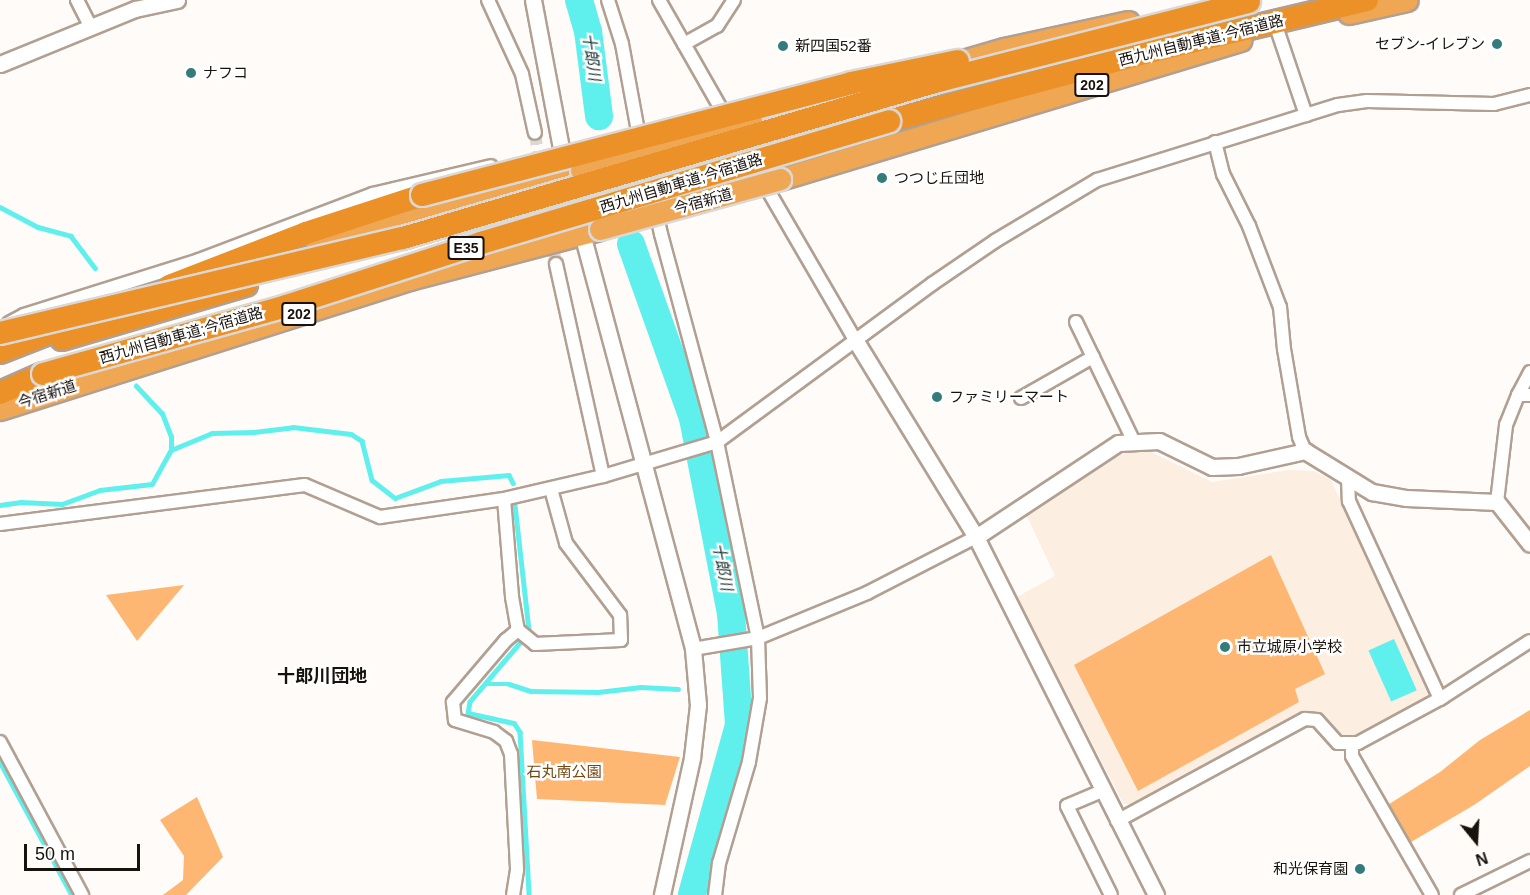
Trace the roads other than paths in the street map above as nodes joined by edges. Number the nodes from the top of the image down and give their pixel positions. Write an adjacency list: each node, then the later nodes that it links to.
1 (77, 0): 11 (street)
2 (177, 0): 11 (street)
3 (488, 0): 17 (street)
4 (532, 0): 19 (street)
5 (608, 0): 37 (street)
6 (659, 0): 13 (street)
7 (734, 0): 13 (street)
8 (1367, 0): 30 (highway, 西九州自動車道;今宿道路 / E35, bridge)
9 (1407, 0): 12 (highway, 今宿新道 / 202)
10 (1247, 1): 19 (highway, bridge); 21 (highway, 西九州自動車道;今宿道路 / E35, bridge); 27 (highway, bridge)
11 (91, 27): 14 (street)
12 (1277, 29): 16 (street); 20 (highway, 今宿新道 / 202, bridge)
13 (684, 44): 26 (street)
14 (0, 64)
15 (1530, 95): 16 (street)
16 (1306, 115): 18 (street)
17 (535, 132)
18 (1215, 142): 26 (street); 38 (street)
19 (573, 172): 20 (street); 24 (street); 27 (highway)
20 (591, 232): 35 (highway, 今宿新道 / 202); 39 (street)
21 (403, 238): 25 (highway, bridge); 27 (highway, 西九州自動車道;今宿道路 / E35, bridge)
22 (556, 264): 40 (street)
23 (1076, 322): 28 (street)
24 (0, 328)
25 (0, 333)
26 (854, 338): 37 (street); 46 (street)
27 (0, 355)
28 (1093, 357): 34 (street); 36 (street)
29 (1530, 372): 33 (street)
30 (43, 374): 31 (highway, 西九州自動車道;今宿道路 / E35); 32 (highway)
31 (0, 387)
32 (0, 393)
33 (1524, 395): 44 (street)
34 (1021, 398)
35 (0, 409)
36 (1134, 442): 38 (street); 46 (street)
37 (715, 443): 39 (street); 49 (street)
38 (1305, 451): 41 (street)
39 (644, 462): 40 (street); 51 (street)
40 (603, 476): 42 (street)
41 (1348, 477): 44 (street); 52 (street)
42 (551, 489): 43 (street); 48 (street)
43 (504, 499): 45 (street); 48 (street)
44 (1497, 502): 47 (street)
45 (0, 524)
46 (976, 537): 49 (street); 55 (street)
47 (1530, 544)
48 (518, 630): 59 (street)
49 (758, 638): 51 (street); 61 (street)
50 (1530, 641): 52 (street)
51 (693, 649): 60 (street)
52 (1440, 699): 54 (street)
53 (0, 742): 58 (street)
54 (1352, 744): 56 (street); 64 (street)
55 (1102, 791): 56 (street); 62 (street)
56 (1117, 822): 63 (street)
57 (1530, 861): 65 (street)
58 (82, 895)
59 (513, 895)
60 (662, 895)
61 (715, 895)
62 (1111, 895)
63 (1156, 895)
64 (1432, 895)
65 (1461, 895)

